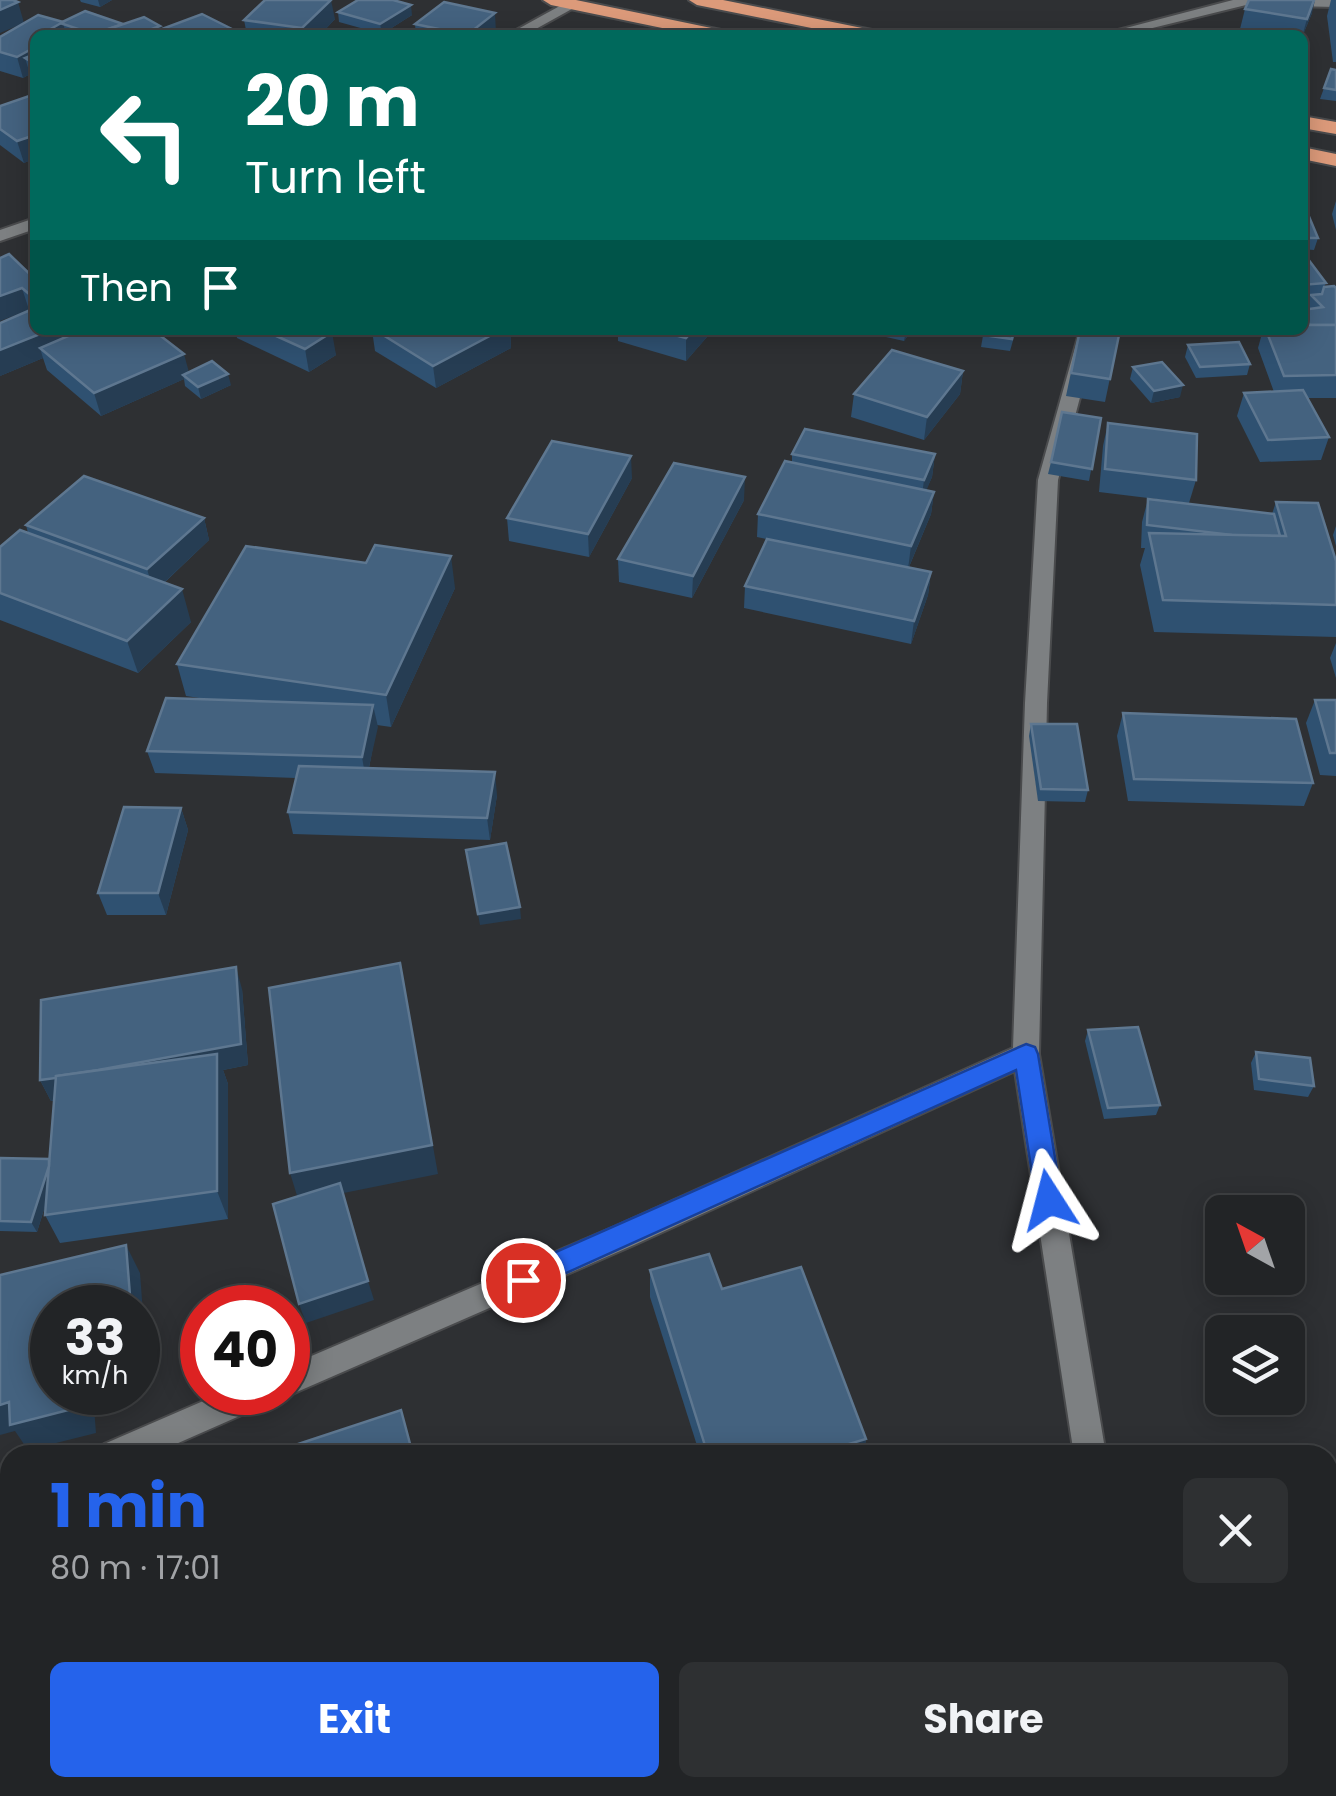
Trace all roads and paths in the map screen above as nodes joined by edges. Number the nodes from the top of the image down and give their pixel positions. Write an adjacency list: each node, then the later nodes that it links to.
1 (551, 0): 4 (highway)
2 (698, 0): 7 (highway)
3 (1336, 3): 8 (street)
4 (572, 5): 5 (street); 6 (highway)
5 (524, 30)
6 (696, 30)
7 (847, 30)
8 (1127, 30)
9 (1308, 123): 10 (highway)
10 (1336, 128)
11 (1308, 155): 12 (highway)
12 (1336, 160)
13 (30, 225): 14 (street)
14 (0, 236)
15 (1088, 335): 16 (street)
16 (1026, 1054): 17 (street); 20 (street)
17 (310, 1372)
18 (207, 1415): 19 (street)
19 (138, 1445)
20 (1088, 1445)

